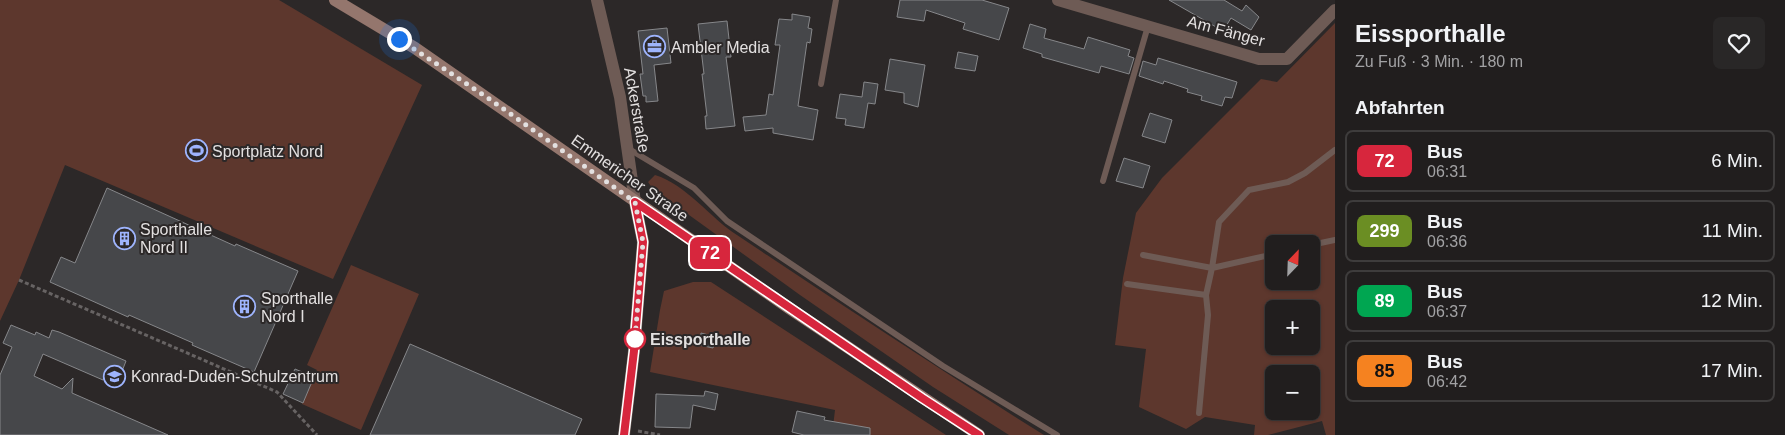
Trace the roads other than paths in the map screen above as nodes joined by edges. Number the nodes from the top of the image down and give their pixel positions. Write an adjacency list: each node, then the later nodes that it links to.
1 (335, 0): 12 (main road, Emmericher Straße)
2 (598, 0): 9 (street, Ackerstraße)
3 (836, 0): 8 (lane)
4 (1058, 0): 5 (street, Am Fänger)
5 (1098, 5): 7 (street, Am Fänger)
6 (1335, 10): 7 (street, Am Fänger)
7 (1148, 26): 11 (lane)
8 (820, 84)
9 (628, 148): 12 (street, Ackerstraße); 23 (lane)
10 (1335, 150): 17 (lane)
11 (1102, 181)
12 (635, 202): 21 (street, Ackerstraße); 22 (main road, Emmericher Straße)
13 (1335, 240): 14 (lane)
14 (1320, 243)
15 (1143, 255): 17 (lane)
16 (1265, 256): 17 (lane)
17 (1212, 268): 19 (lane)
18 (1127, 284): 19 (lane)
19 (1206, 295): 20 (lane)
20 (1199, 413)
21 (625, 432)
22 (979, 435)
23 (1057, 435)

